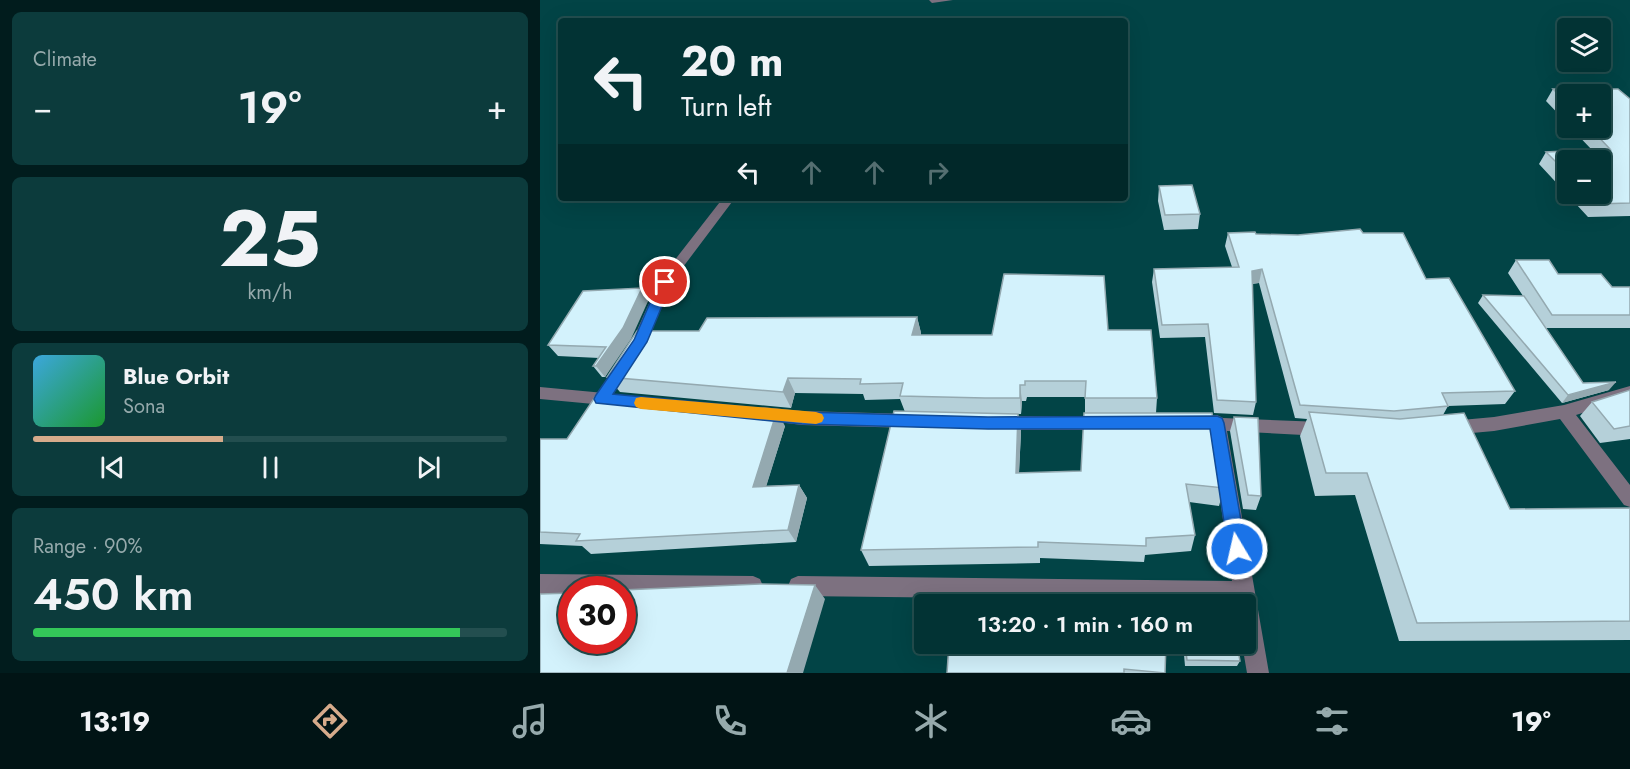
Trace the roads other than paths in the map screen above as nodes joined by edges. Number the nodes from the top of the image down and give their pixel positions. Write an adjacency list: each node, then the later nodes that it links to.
1 (949, 0): 2 (street)
2 (932, 1)
3 (727, 201): 4 (street)
4 (630, 361)
5 (1630, 392): 9 (street)
6 (540, 393): 7 (street)
7 (637, 402)
8 (743, 412): 10 (street)
9 (1564, 412): 15 (street); 17 (street)
10 (930, 422)
11 (988, 423): 12 (street)
12 (1125, 423)
13 (1171, 423): 14 (street)
14 (1217, 423): 16 (street); 19 (street)
15 (1434, 429)
16 (1342, 430)
17 (1630, 499)
18 (540, 584): 19 (street)
19 (1244, 591): 20 (street)
20 (1258, 673)

